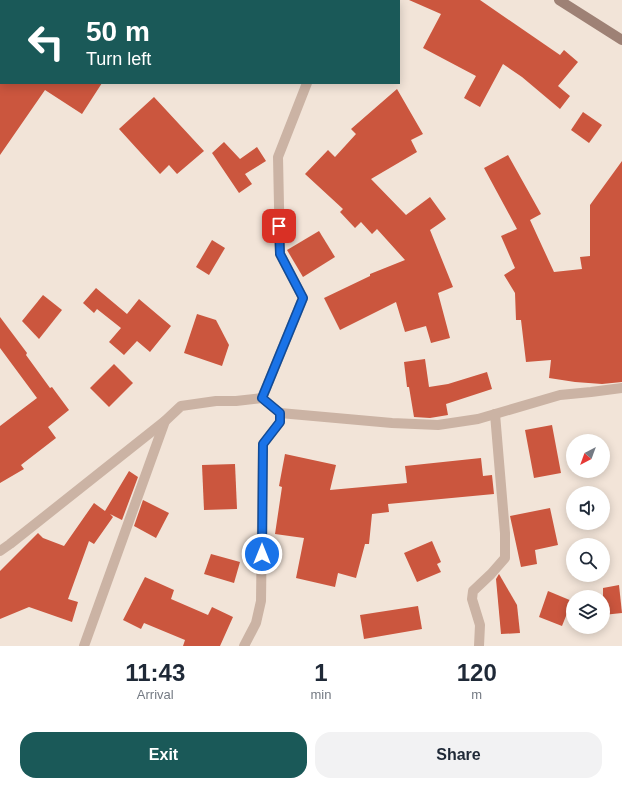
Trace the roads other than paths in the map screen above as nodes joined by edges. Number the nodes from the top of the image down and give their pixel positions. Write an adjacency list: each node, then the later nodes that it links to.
1 (559, 0): 2 (main road)
2 (622, 40)
3 (308, 84): 5 (street)
4 (622, 388): 7 (street)
5 (262, 398): 6 (street); 8 (street)
6 (280, 413): 7 (street); 11 (street)
7 (495, 414): 12 (street)
8 (165, 421): 9 (street); 10 (street)
9 (0, 551)
10 (84, 646)
11 (244, 646)
12 (479, 646)

